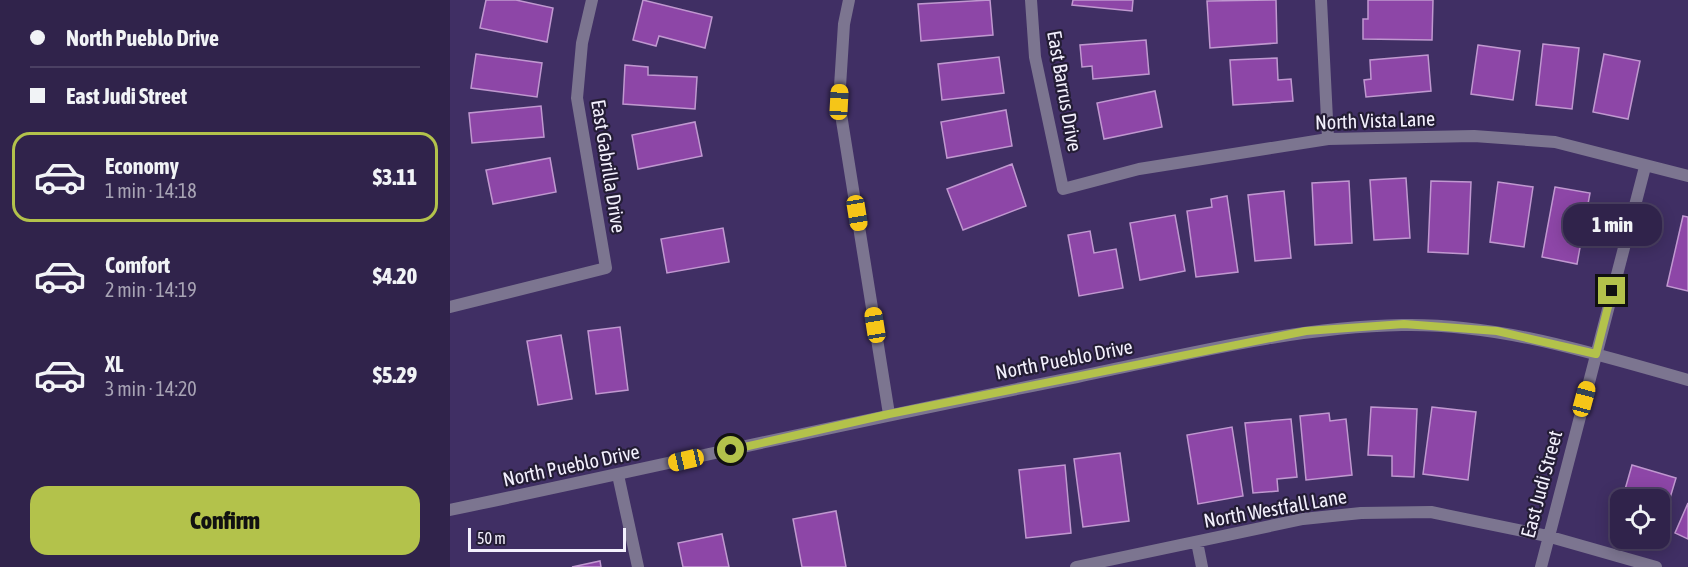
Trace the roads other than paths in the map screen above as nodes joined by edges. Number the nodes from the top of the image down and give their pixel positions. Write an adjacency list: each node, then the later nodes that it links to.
1 (592, 0): 9 (street, East Gabrilla Drive)
2 (849, 0): 12 (street)
3 (1031, 0): 8 (street, East Barrus Drive)
4 (1321, 0): 5 (street)
5 (1328, 139): 6 (street, North Vista Lane); 8 (street, North Vista Lane)
6 (1645, 167): 7 (street, North Vista Lane); 10 (street, East Judi Street)
7 (1688, 176)
8 (1063, 189)
9 (450, 308)
10 (1596, 354): 11 (street, North Pueblo Drive); 12 (street, North Pueblo Drive); 15 (street, East Judi Street)
11 (1688, 380)
12 (889, 414): 13 (street, North Pueblo Drive)
13 (618, 475): 14 (street, North Pueblo Drive); 17 (street)
14 (450, 510)
15 (1547, 536): 16 (street, North Westfall Lane); 20 (street, East Judi Street); 21 (street, North Westfall Lane)
16 (1197, 542): 18 (street, North Westfall Lane); 19 (street)
17 (638, 567)
18 (1076, 567)
19 (1202, 567)
20 (1541, 567)
21 (1656, 567)

